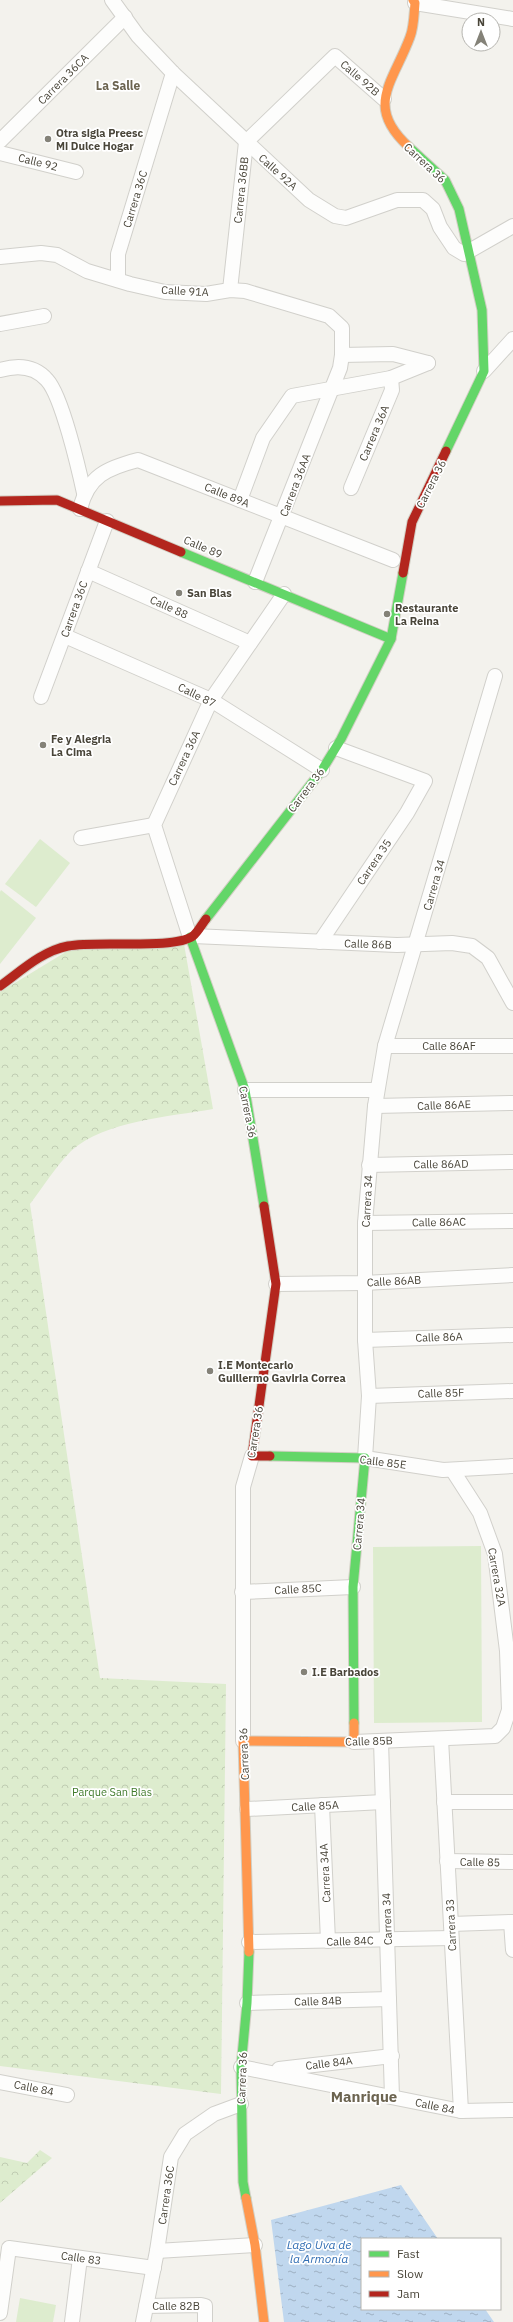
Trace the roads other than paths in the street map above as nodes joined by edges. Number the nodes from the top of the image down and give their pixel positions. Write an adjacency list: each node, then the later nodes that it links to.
1 (112, 0): 3 (street, Calle 92A)
2 (414, 1): 4 (street); 7 (street, Carrera 36)
3 (125, 17): 6 (street, Calle 92A); 8 (street, Carrera 36CA)
4 (513, 19)
5 (335, 56): 7 (street, Calle 92B); 9 (street, Carrera 36BB)
6 (173, 73): 9 (street, Calle 92A); 15 (street, Carrera 36C)
7 (384, 99): 13 (street, Carrera 36)
8 (0, 141)
9 (246, 142): 13 (street, Calle 92A); 16 (street, Carrera 36BB)
10 (0, 153): 11 (street, Calle 92)
11 (76, 172)
12 (513, 226): 13 (street)
13 (469, 253): 22 (street, Carrera 36)
14 (0, 257): 15 (street, Calle 91A)
15 (118, 280): 16 (street, Calle 91A)
16 (230, 290): 20 (street, Calle 91A)
17 (44, 316): 18 (street)
18 (0, 324)
19 (513, 339): 22 (street)
20 (342, 355): 23 (street); 24 (street, Carrera 36AA)
21 (0, 370): 26 (street)
22 (484, 372): 37 (street, Carrera 36)
23 (391, 378): 24 (street); 25 (street, Carrera 36A)
24 (332, 387): 27 (street); 30 (street, Carrera 36AA)
25 (351, 488)
26 (84, 493): 27 (street, Calle 89A); 29 (street, Calle 89A)
27 (240, 500): 30 (street, Calle 89A)
28 (0, 501): 29 (street, Calle 89)
29 (80, 509): 31 (street, Calle 89)
30 (282, 517): 32 (street, Calle 89A); 34 (street, Carrera 36AA)
31 (107, 521): 33 (street, Carrera 36C); 34 (street, Calle 89)
32 (392, 560)
33 (88, 571): 36 (street, Carrera 36C); 38 (street, Calle 88)
34 (255, 582): 35 (street, Calle 89)
35 (284, 594): 37 (street, Calle 89); 38 (street, Carrera 36A)
36 (65, 636): 40 (street, Carrera 36C); 41 (street, Calle 87)
37 (391, 640): 42 (street, Carrera 36)
38 (250, 643): 41 (street, Carrera 36A)
39 (496, 676): 48 (street, Carrera 34)
40 (41, 697)
41 (211, 700): 43 (street, Calle 87); 44 (street, Carrera 36A)
42 (336, 748): 43 (street, Carrera 36); 47 (street, Carrera 35)
43 (322, 770): 46 (street, Carrera 36)
44 (154, 825): 45 (street); 46 (street)
45 (81, 838)
46 (192, 937): 47 (street, Calle 86B); 49 (street, Calle 86B); 53 (street, Carrera 36)
47 (320, 942): 48 (street, Calle 86B)
48 (417, 945): 50 (street, Calle 86B); 51 (street, Carrera 34)
49 (0, 986)
50 (513, 1003)
51 (385, 1046): 52 (street, Calle 86AF); 54 (street, Carrera 34)
52 (513, 1046)
53 (245, 1090): 54 (street); 63 (street, Carrera 36)
54 (377, 1090): 56 (street, Carrera 34)
55 (513, 1103): 56 (street, Calle 86AE)
56 (375, 1106): 58 (street, Carrera 34)
57 (513, 1162): 58 (street, Calle 86AD)
58 (369, 1165): 60 (street, Carrera 34)
59 (513, 1221): 60 (street, Calle 86AC)
60 (365, 1223): 62 (street, Carrera 34)
61 (513, 1274): 62 (street, Calle 86AB)
62 (364, 1283): 63 (street, Calle 86AB); 65 (street, Carrera 34)
63 (276, 1284): 68 (street, Carrera 36)
64 (513, 1334): 65 (street, Calle 86A)
65 (365, 1340): 67 (street, Carrera 34)
66 (513, 1391): 67 (street, Calle 85F)
67 (369, 1396): 69 (street, Carrera 34)
68 (252, 1456): 69 (street, Calle 85E); 73 (street, Carrera 36)
69 (365, 1458): 71 (street, Calle 85E); 72 (street, Carrera 34)
70 (513, 1466): 71 (street, Calle 85E)
71 (453, 1471): 74 (street, Carrera 32A)
72 (353, 1587): 73 (street, Calle 85C); 78 (street, Carrera 34)
73 (242, 1592): 76 (street, Carrera 36)
74 (495, 1736): 75 (street, Calle 85B)
75 (441, 1739): 77 (street, Calle 85B); 80 (street, Carrera 33)
76 (244, 1741): 78 (street, Calle 85B); 83 (street, Carrera 36)
77 (381, 1741): 78 (street, Calle 85B); 79 (street, Carrera 34)
78 (354, 1742)
79 (383, 1802): 82 (street, Calle 85A); 88 (street, Carrera 34)
80 (444, 1802): 81 (street); 84 (street, Carrera 33)
81 (513, 1802)
82 (322, 1805): 83 (street, Calle 85A); 90 (street, Carrera 34A)
83 (247, 1809): 89 (street, Carrera 36)
84 (447, 1861): 85 (street, Calle 85); 87 (street, Carrera 33)
85 (513, 1862)
86 (512, 1922): 87 (street, Calle 84C); 91 (street)
87 (451, 1931): 88 (street, Calle 84C); 102 (street, Carrera 33)
88 (387, 1940): 90 (street, Calle 84C); 92 (street, Carrera 34)
89 (249, 1942): 90 (street, Calle 84C); 93 (street, Carrera 36)
90 (328, 1942)
91 (513, 1950)
92 (389, 1999): 93 (street, Calle 84B); 94 (street, Carrera 34)
93 (247, 2003): 95 (street, Carrera 36)
94 (392, 2056): 96 (street, Calle 84A); 99 (street, Carrera 34)
95 (240, 2067): 96 (street, Calle 84); 100 (street, Carrera 36)
96 (267, 2071): 99 (street, Calle 84)
97 (0, 2082): 98 (street, Calle 84)
98 (67, 2095)
99 (392, 2096): 102 (street, Calle 84)
100 (240, 2104): 103 (street, Carrera 36); 104 (street, Carrera 36C)
101 (513, 2110): 102 (street, Calle 84)
102 (461, 2111)
103 (255, 2246): 104 (street); 112 (street, Carrera 36)
104 (158, 2251): 106 (street, Carrera 36C)
105 (80, 2258): 106 (street, Calle 83); 108 (street, Calle 83); 109 (street)
106 (154, 2268): 107 (street, Carrera 36C)
107 (146, 2306): 110 (street, Carrera 36C); 111 (street, Calle 82B)
108 (0, 2313)
109 (72, 2322)
110 (143, 2322)
111 (206, 2322)
112 (264, 2322)

